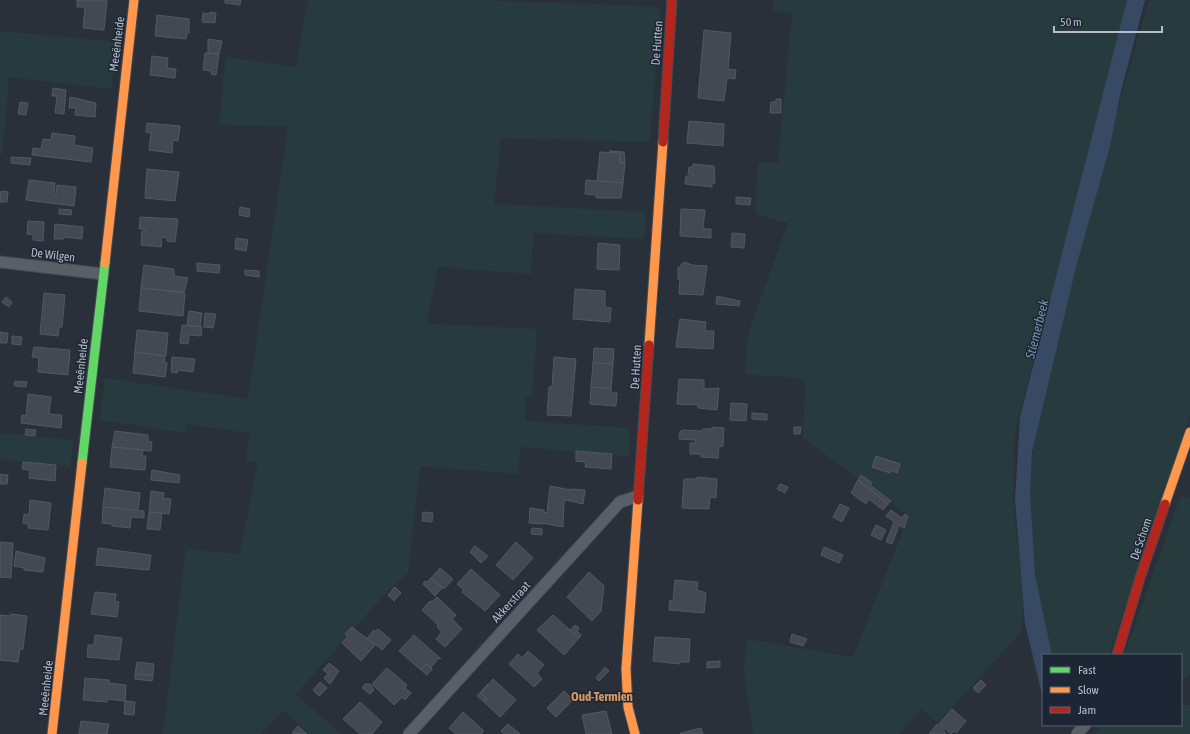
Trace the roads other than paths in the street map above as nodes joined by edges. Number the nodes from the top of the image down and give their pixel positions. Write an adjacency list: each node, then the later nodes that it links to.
1 (134, 0): 4 (street, Meeënheide)
2 (672, 0): 6 (street, De Hutten)
3 (0, 262): 4 (street, De Wilgen)
4 (102, 274): 9 (street, Meeënheide)
5 (1190, 432): 7 (street, De Schom)
6 (638, 496): 10 (street, Akkerstraat); 11 (street, De Hutten)
7 (1117, 654)
8 (1084, 726): 12 (street)
9 (52, 734)
10 (409, 734)
11 (635, 734)
12 (1077, 734)

